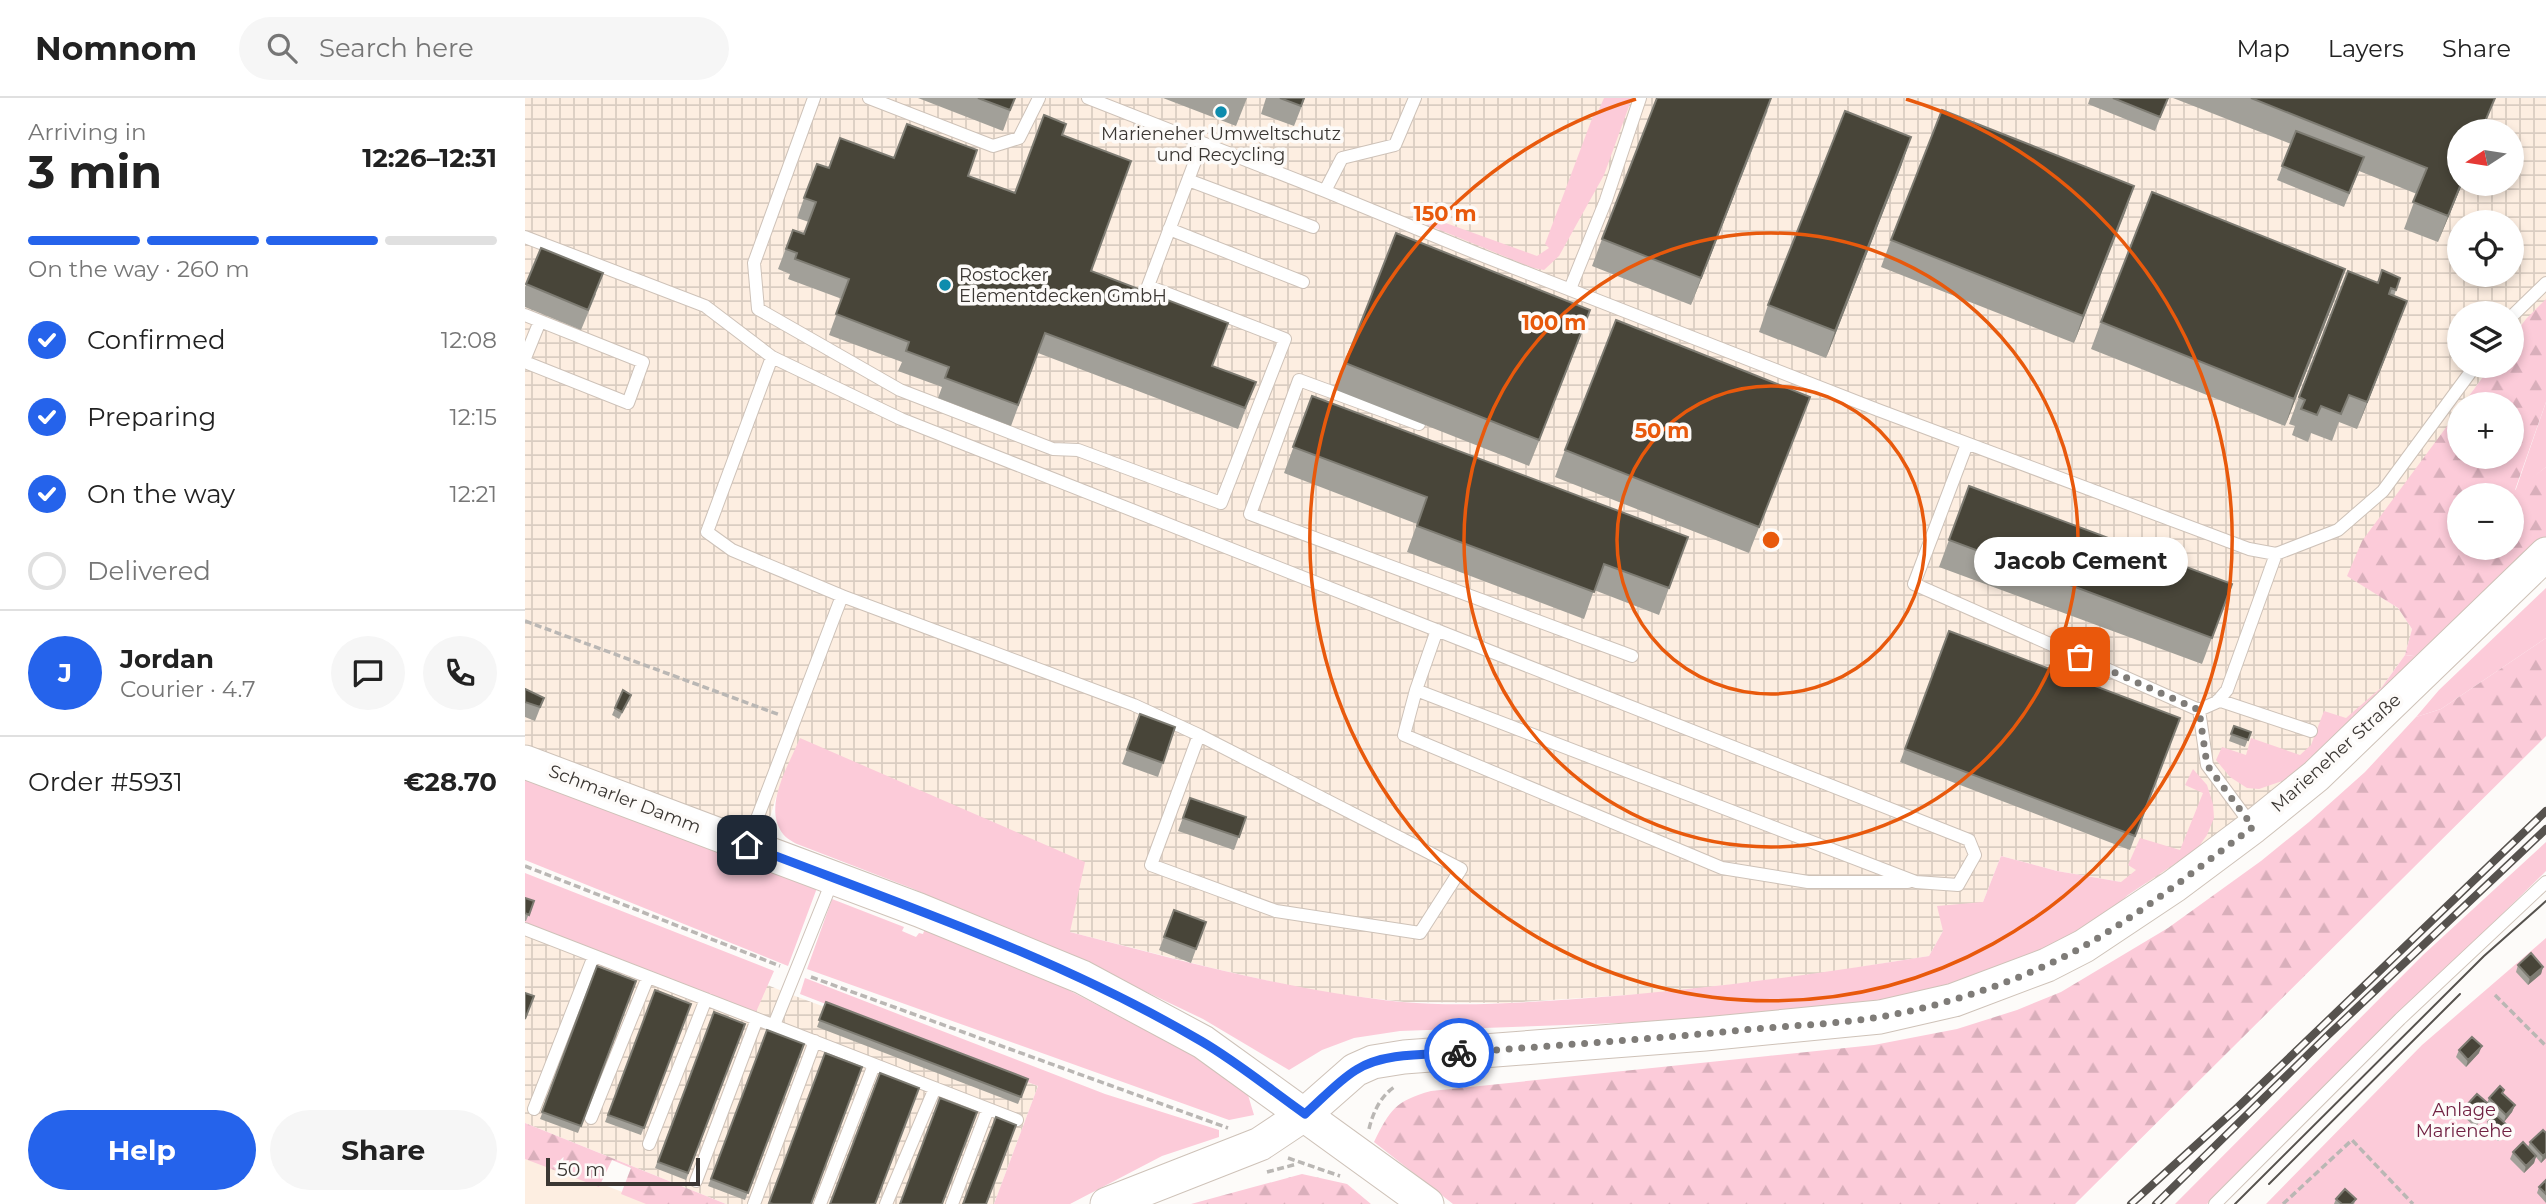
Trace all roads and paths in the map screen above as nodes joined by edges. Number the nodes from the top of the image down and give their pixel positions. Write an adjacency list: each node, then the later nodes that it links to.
1 (814, 98): 11 (lane)
2 (870, 98): 3 (lane)
3 (1039, 98)
4 (1088, 98): 7 (lane)
5 (1415, 98): 9 (lane)
6 (1640, 98): 15 (lane)
7 (1202, 143): 8 (lane); 9 (lane)
8 (1188, 180): 10 (lane); 11 (lane)
9 (1325, 191): 15 (lane)
10 (1313, 227)
11 (1169, 229): 13 (lane)
12 (525, 237): 19 (lane)
13 (1303, 282)
14 (2546, 283): 16 (lane)
15 (1570, 289): 23 (lane)
16 (2524, 304)
17 (525, 315): 18 (lane)
18 (540, 321): 20 (lane); 20 (lane)
19 (772, 357): 26 (lane); 28 (lane)
20 (525, 360)
21 (2466, 378): 24 (lane)
22 (1419, 424): 29 (lane)
23 (1967, 444): 24 (lane); 32 (lane)
24 (2276, 554): 31 (lane)
25 (2546, 554): 37 (street, Marieneher Straße)
26 (842, 596): 33 (lane); 35 (lane)
27 (525, 621): 33 (path)
28 (1437, 630): 30 (lane); 41 (lane)
29 (1632, 656)
30 (1416, 690): 41 (lane); 41 (lane)
31 (2218, 700): 32 (lane); 34 (lane)
32 (2199, 710): 37 (lane)
33 (795, 721): 38 (lane)
34 (2311, 731)
35 (1199, 735): 35 (lane)
36 (525, 762): 38 (street, Schmarler Damm)
37 (2253, 827): 58 (street, Marieneher Straße)
38 (747, 845): 40 (street, Schmarler Damm)
39 (525, 866): 45 (path)
40 (833, 879): 45 (lane); 58 (street, Schmarler Damm)
41 (1916, 882)
42 (2546, 882): 73 (lane)
43 (525, 929): 44 (lane)
44 (594, 956): 46 (lane); 56 (lane)
45 (795, 971): 50 (lane); 61 (path)
46 (647, 977): 48 (lane); 59 (lane)
47 (2495, 995): 52 (path)
48 (706, 999): 49 (lane); 63 (lane)
49 (757, 1019): 50 (lane); 66 (lane)
50 (774, 1025): 51 (lane)
51 (815, 1041): 53 (lane); 67 (lane)
52 (2546, 1046)
53 (874, 1065): 55 (lane); 68 (lane)
54 (1403, 1082): 62 (path)
55 (935, 1088): 57 (lane); 69 (lane)
56 (534, 1109)
57 (988, 1109): 60 (lane); 70 (lane)
58 (1305, 1114): 71 (street, Marieneher Straße); 72 (street, Schmarler Damm)
59 (591, 1118)
60 (1017, 1120)
61 (1230, 1129)
62 (1367, 1139)
63 (649, 1144)
64 (1299, 1163): 65 (path)
65 (1345, 1177)
66 (696, 1181)
67 (754, 1204)
68 (820, 1204)
69 (886, 1204)
70 (952, 1204)
71 (1107, 1204)
72 (1427, 1204)
73 (2215, 1204)
74 (2283, 1204): 75 (path)
75 (2413, 1204)

